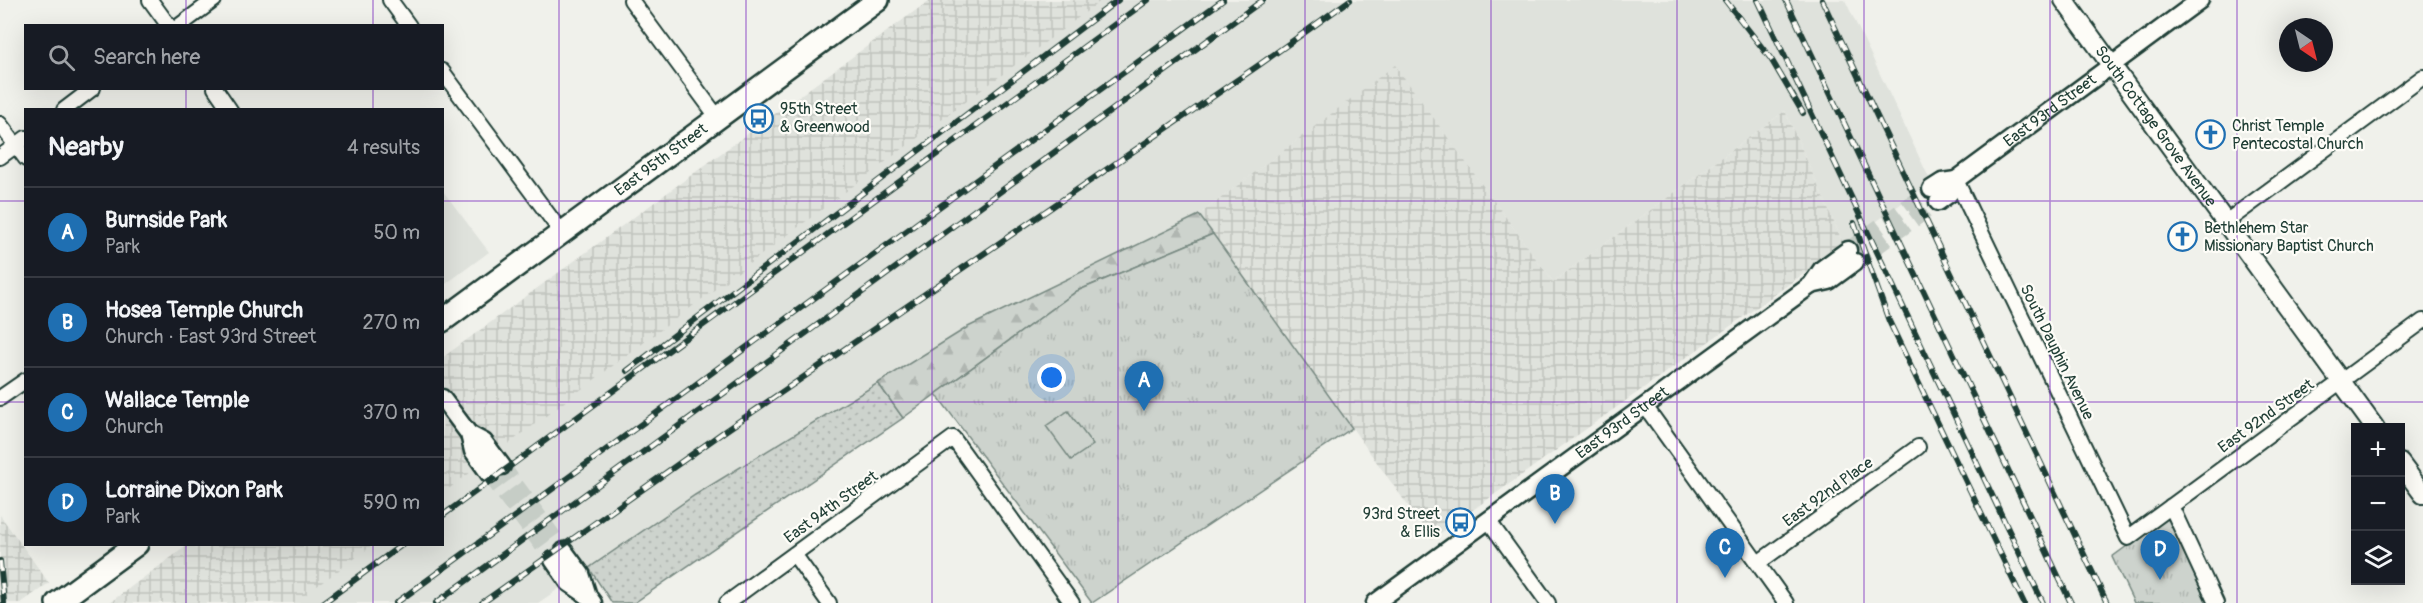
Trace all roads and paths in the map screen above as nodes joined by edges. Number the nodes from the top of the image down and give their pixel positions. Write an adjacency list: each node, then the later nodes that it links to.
1 (150, 0): 8 (street)
2 (214, 0): 9 (street)
3 (390, 0): 10 (street)
4 (631, 0): 18 (street)
5 (2064, 0): 11 (main road, South Cottage Grove Avenue)
6 (2200, 0): 11 (street, East 93rd Street)
7 (873, 1): 18 (main road, East 95th Street)
8 (168, 24)
9 (182, 24)
10 (408, 24)
11 (2112, 66): 22 (street, East 93rd Street); 24 (main road, South Cottage Grove Avenue)
12 (444, 74): 25 (street)
13 (2423, 77): 24 (street)
14 (90, 90): 16 (street)
15 (216, 90): 17 (street)
16 (67, 108)
17 (229, 108)
18 (718, 118): 25 (main road, East 95th Street)
19 (0, 124): 20 (street)
20 (20, 141): 21 (street)
21 (0, 157)
22 (1956, 180): 23 (street, East 93rd Street); 41 (street, South Dauphin Avenue)
23 (1935, 196)
24 (2226, 222): 30 (main road, South Cottage Grove Avenue)
25 (562, 233): 27 (main road, East 95th Street)
26 (1851, 256): 33 (street, East 93rd Street)
27 (444, 320)
28 (2423, 321): 30 (street, East 92nd Street)
29 (24, 381): 31 (street)
30 (2342, 381): 34 (main road, South Cottage Grove Avenue); 39 (street, East 92nd Street)
31 (0, 398)
32 (444, 401): 36 (street)
33 (1645, 406): 40 (street, East 93rd Street); 45 (street)
34 (2371, 423)
35 (1918, 447): 45 (street, East 92nd Place)
36 (496, 470)
37 (2405, 470): 38 (main road)
38 (2423, 494)
39 (2171, 506): 41 (street, East 92nd Street); 54 (street)
40 (1488, 520): 51 (street, East 93rd Street); 52 (street)
41 (2128, 538)
42 (134, 546): 47 (main road)
43 (794, 554): 48 (street, East 94th Street); 49 (street); 50 (street, East 94th Street)
44 (558, 556): 46 (street)
45 (1758, 563): 53 (street)
46 (590, 599)
47 (57, 603)
48 (727, 603)
49 (830, 603)
50 (1072, 603)
51 (1375, 603)
52 (1548, 603)
53 (1786, 603)
54 (2216, 603)

